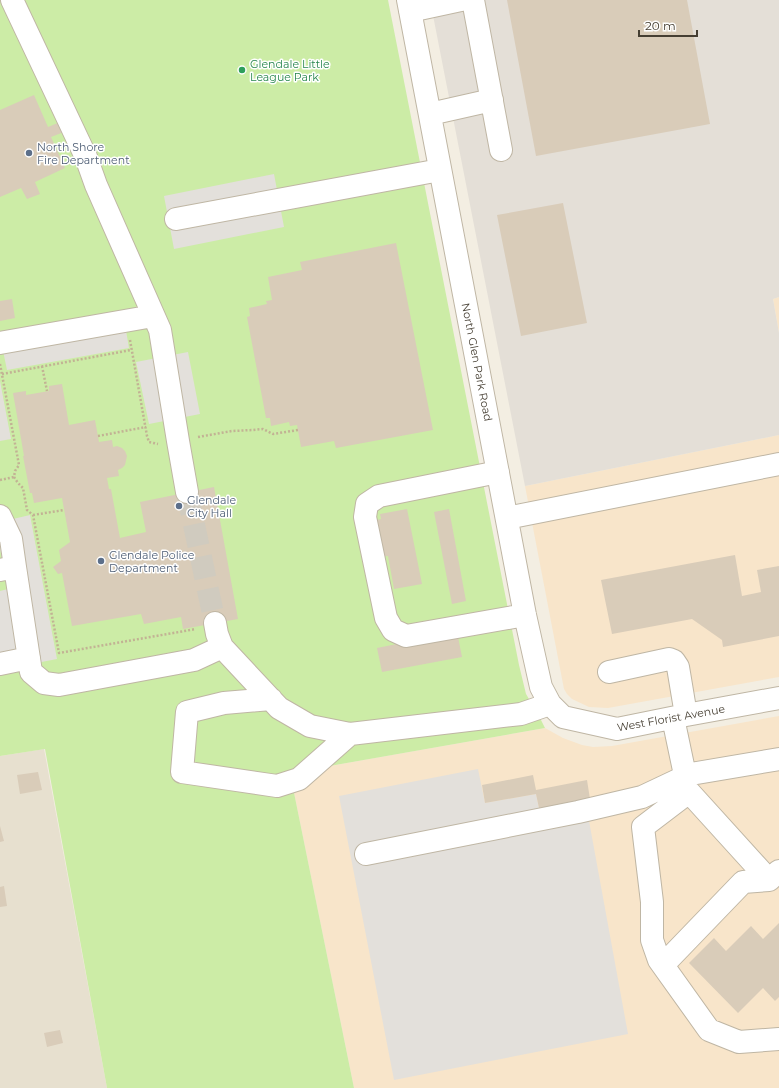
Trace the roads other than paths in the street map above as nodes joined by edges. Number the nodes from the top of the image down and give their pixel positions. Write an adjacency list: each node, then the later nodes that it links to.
1 (12, 0): 10 (street)
2 (461, 0): 4 (street)
3 (472, 0): 5 (street)
4 (409, 5): 6 (street, North Glen Park Road)
5 (492, 100): 6 (street); 7 (street)
6 (430, 114): 8 (street, North Glen Park Road)
7 (501, 150)
8 (440, 170): 9 (street); 13 (street, North Glen Park Road)
9 (176, 219)
10 (153, 316): 11 (street); 14 (street)
11 (0, 343)
12 (779, 464): 16 (street)
13 (498, 472): 16 (street, North Glen Park Road); 18 (street)
14 (187, 492)
15 (0, 516): 17 (street)
16 (507, 518): 18 (street, North Glen Park Road)
17 (7, 568): 21 (street)
18 (525, 614): 26 (street, North Glen Park Road)
19 (215, 624): 20 (street)
20 (222, 648): 21 (street); 25 (street)
21 (29, 658): 22 (street)
22 (0, 664)
23 (609, 672): 27 (street)
24 (779, 698): 27 (street, West Florist Avenue)
25 (271, 699): 28 (street); 28 (street)
26 (557, 710): 27 (street, West Florist Avenue); 28 (street)
27 (679, 717): 30 (street)
28 (350, 734)
29 (779, 759): 30 (street)
30 (684, 782): 31 (street); 32 (street); 33 (street)
31 (366, 854)
32 (774, 875): 33 (street)
33 (663, 965): 34 (street)
34 (779, 1039)

